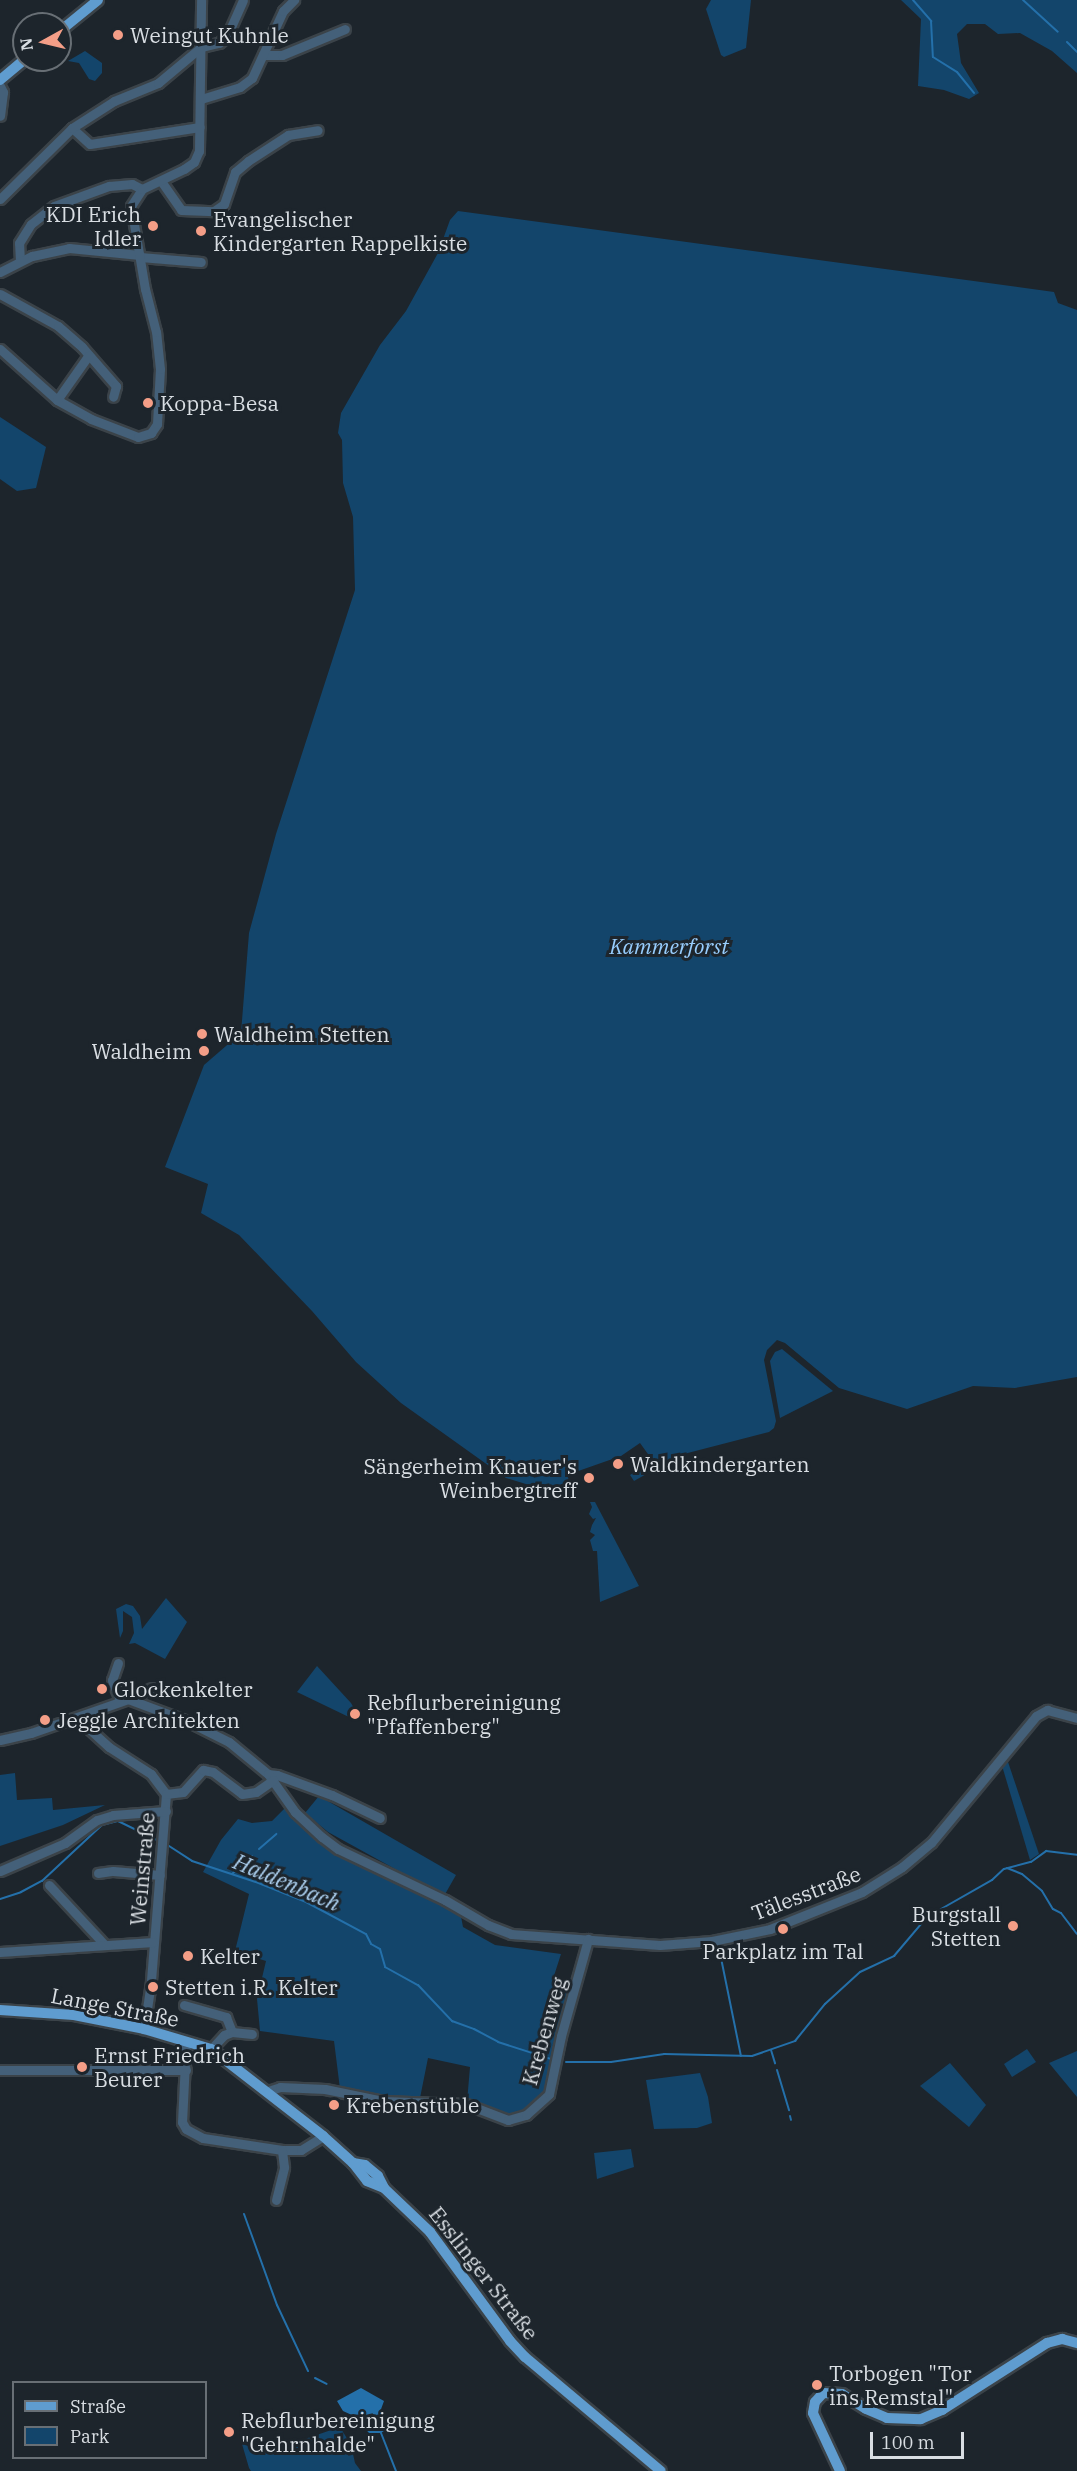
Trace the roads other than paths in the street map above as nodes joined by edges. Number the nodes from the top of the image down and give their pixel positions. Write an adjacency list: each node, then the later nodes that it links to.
1 (98, 0): 5 (main road)
2 (201, 0): 7 (street)
3 (243, 0): 7 (street)
4 (294, 0): 8 (street)
5 (72, 21)
6 (345, 29): 8 (street)
7 (201, 47): 12 (street); 15 (street)
8 (263, 55): 12 (street)
9 (12, 70): 10 (main road)
10 (0, 80)
11 (0, 86): 13 (street)
12 (201, 99): 14 (street)
13 (0, 116)
14 (200, 127): 15 (street); 17 (street)
15 (72, 128): 19 (street)
16 (318, 130): 17 (street)
17 (161, 182): 18 (street)
18 (142, 189): 20 (street); 21 (street)
19 (0, 198)
20 (140, 256): 21 (street); 22 (street); 28 (street)
21 (20, 261): 23 (street)
22 (201, 262)
23 (0, 273)
24 (0, 294): 26 (street)
25 (0, 349): 28 (street)
26 (88, 356): 27 (street); 28 (street)
27 (113, 397)
28 (57, 400)
29 (118, 1663): 31 (street)
30 (152, 1688): 31 (street)
31 (124, 1699): 32 (street); 35 (street)
32 (77, 1718): 34 (street); 36 (street, Weinstraße)
33 (1077, 1718): 43 (street, Tälesstraße)
34 (0, 1740)
35 (270, 1777): 36 (street); 38 (street); 43 (street, Tälesstraße)
36 (166, 1794): 37 (street, Weinstraße)
37 (166, 1811): 39 (street); 41 (street, Weinstraße)
38 (380, 1818)
39 (0, 1871)
40 (98, 1873): 41 (street)
41 (160, 1875): 44 (street, Weinstraße)
42 (49, 1885): 45 (street)
43 (588, 1939): 56 (street, Krebenweg)
44 (154, 1942): 45 (street); 49 (street, Weinstraße)
45 (104, 1944): 46 (street)
46 (0, 1952)
47 (184, 2005): 50 (street)
48 (0, 2010): 49 (main road, Lange Straße)
49 (144, 2029): 52 (main road, Lange Straße)
50 (232, 2032): 51 (street); 53 (street)
51 (252, 2034)
52 (186, 2041): 53 (main road, Esslinger Straße); 55 (street)
53 (211, 2049): 56 (main road, Esslinger Straße)
54 (0, 2070): 55 (street)
55 (186, 2070): 58 (street)
56 (268, 2091): 57 (main road, Esslinger Straße)
57 (323, 2136): 58 (street); 61 (main road, Esslinger Straße)
58 (282, 2150): 59 (street)
59 (276, 2200)
60 (1077, 2343): 62 (main road)
61 (661, 2471)
62 (840, 2471)

